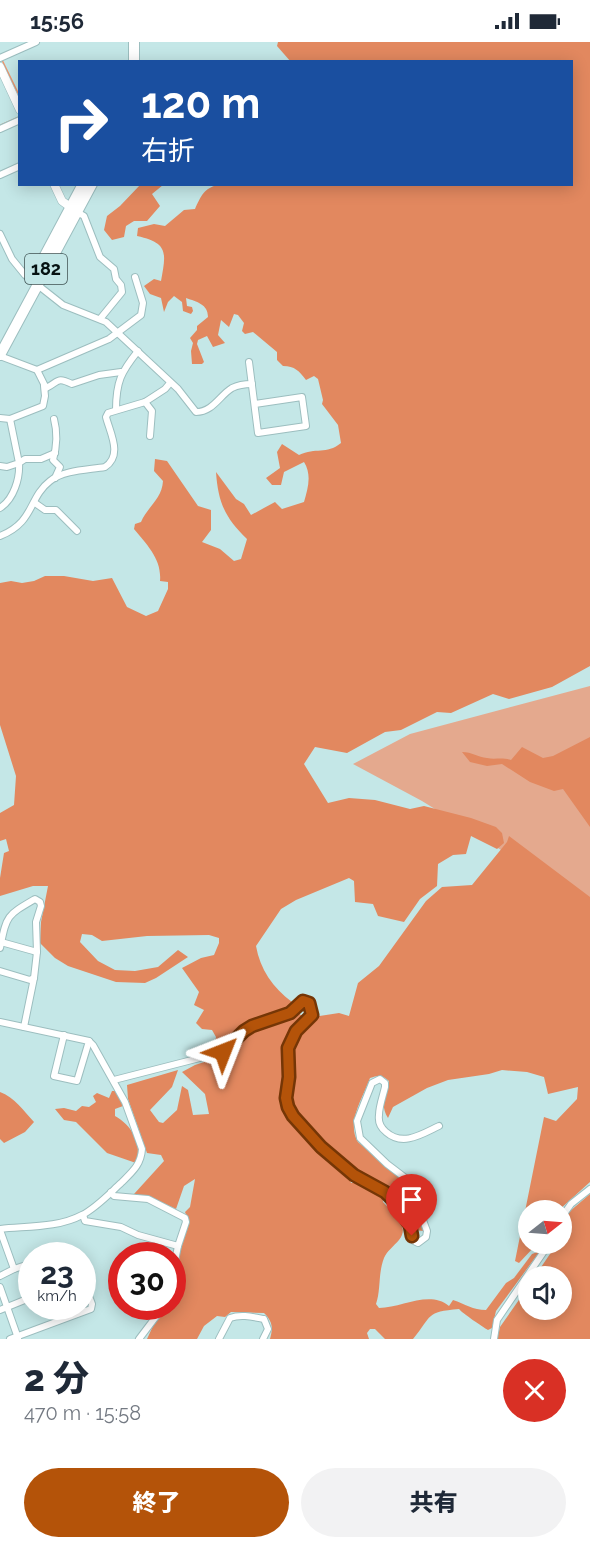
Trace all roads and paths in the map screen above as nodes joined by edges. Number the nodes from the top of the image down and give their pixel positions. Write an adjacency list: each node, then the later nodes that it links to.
1 (36, 42): 4 (street)
2 (127, 42): 5 (highway)
3 (134, 42): 6 (highway)
4 (1, 58)
5 (127, 60)
6 (134, 60)
7 (0, 67): 8 (street)
8 (18, 106)
9 (18, 121): 10 (street)
10 (0, 129)
11 (18, 167): 12 (street)
12 (0, 175)
13 (55, 186): 16 (street)
14 (82, 186): 16 (highway, 182)
15 (91, 186): 16 (highway, 182)
16 (74, 210): 21 (highway, 182); 22 (street)
17 (0, 234): 19 (street)
18 (0, 247): 19 (street)
19 (9, 251): 21 (street)
20 (135, 277): 23 (street)
21 (35, 282): 22 (street); 24 (highway, 182); 26 (highway, 182)
22 (100, 319): 23 (street)
23 (117, 332): 25 (street); 28 (street)
24 (0, 340)
25 (138, 351): 29 (street); 30 (street)
26 (0, 355): 28 (street)
27 (249, 362): 31 (street)
28 (37, 370): 32 (street)
29 (122, 372): 32 (street); 35 (street)
30 (170, 383): 31 (street); 33 (street)
31 (252, 384): 34 (street)
32 (44, 386): 37 (street)
33 (145, 402): 35 (street); 39 (street)
34 (255, 404): 34 (street)
35 (116, 410): 43 (street)
36 (0, 418): 37 (street)
37 (10, 419): 41 (street)
38 (54, 419): 40 (street)
39 (150, 436)
40 (55, 453): 41 (street); 43 (street)
41 (19, 463): 42 (street); 45 (street)
42 (0, 466)
43 (55, 478): 44 (street)
44 (35, 503): 46 (street); 47 (street)
45 (0, 508)
46 (77, 531)
47 (0, 536)
48 (1, 945): 49 (street); 49 (street)
49 (37, 952): 51 (street)
50 (0, 971): 51 (street)
51 (34, 978): 53 (street)
52 (0, 1022): 53 (street)
53 (24, 1027): 54 (street)
54 (64, 1035): 55 (street); 55 (street)
55 (89, 1041): 56 (street)
56 (114, 1080): 57 (street); 59 (street)
57 (439, 1126)
58 (590, 1189): 60 (street)
59 (111, 1192): 61 (street); 64 (street)
60 (572, 1203)
61 (83, 1215): 62 (street); 63 (street)
62 (0, 1230): 67 (street)
63 (163, 1242)
64 (179, 1242)
65 (542, 1254): 80 (street)
66 (18, 1268): 67 (street)
67 (14, 1269): 68 (street)
68 (0, 1276)
69 (0, 1287): 71 (street)
70 (18, 1302): 71 (street)
71 (7, 1306): 72 (street); 75 (street)
72 (0, 1310)
73 (63, 1320): 75 (street)
74 (153, 1320): 77 (street)
75 (18, 1338): 76 (street)
76 (10, 1339)
77 (139, 1339)
78 (219, 1339): 79 (street)
79 (263, 1339)
80 (494, 1339)

